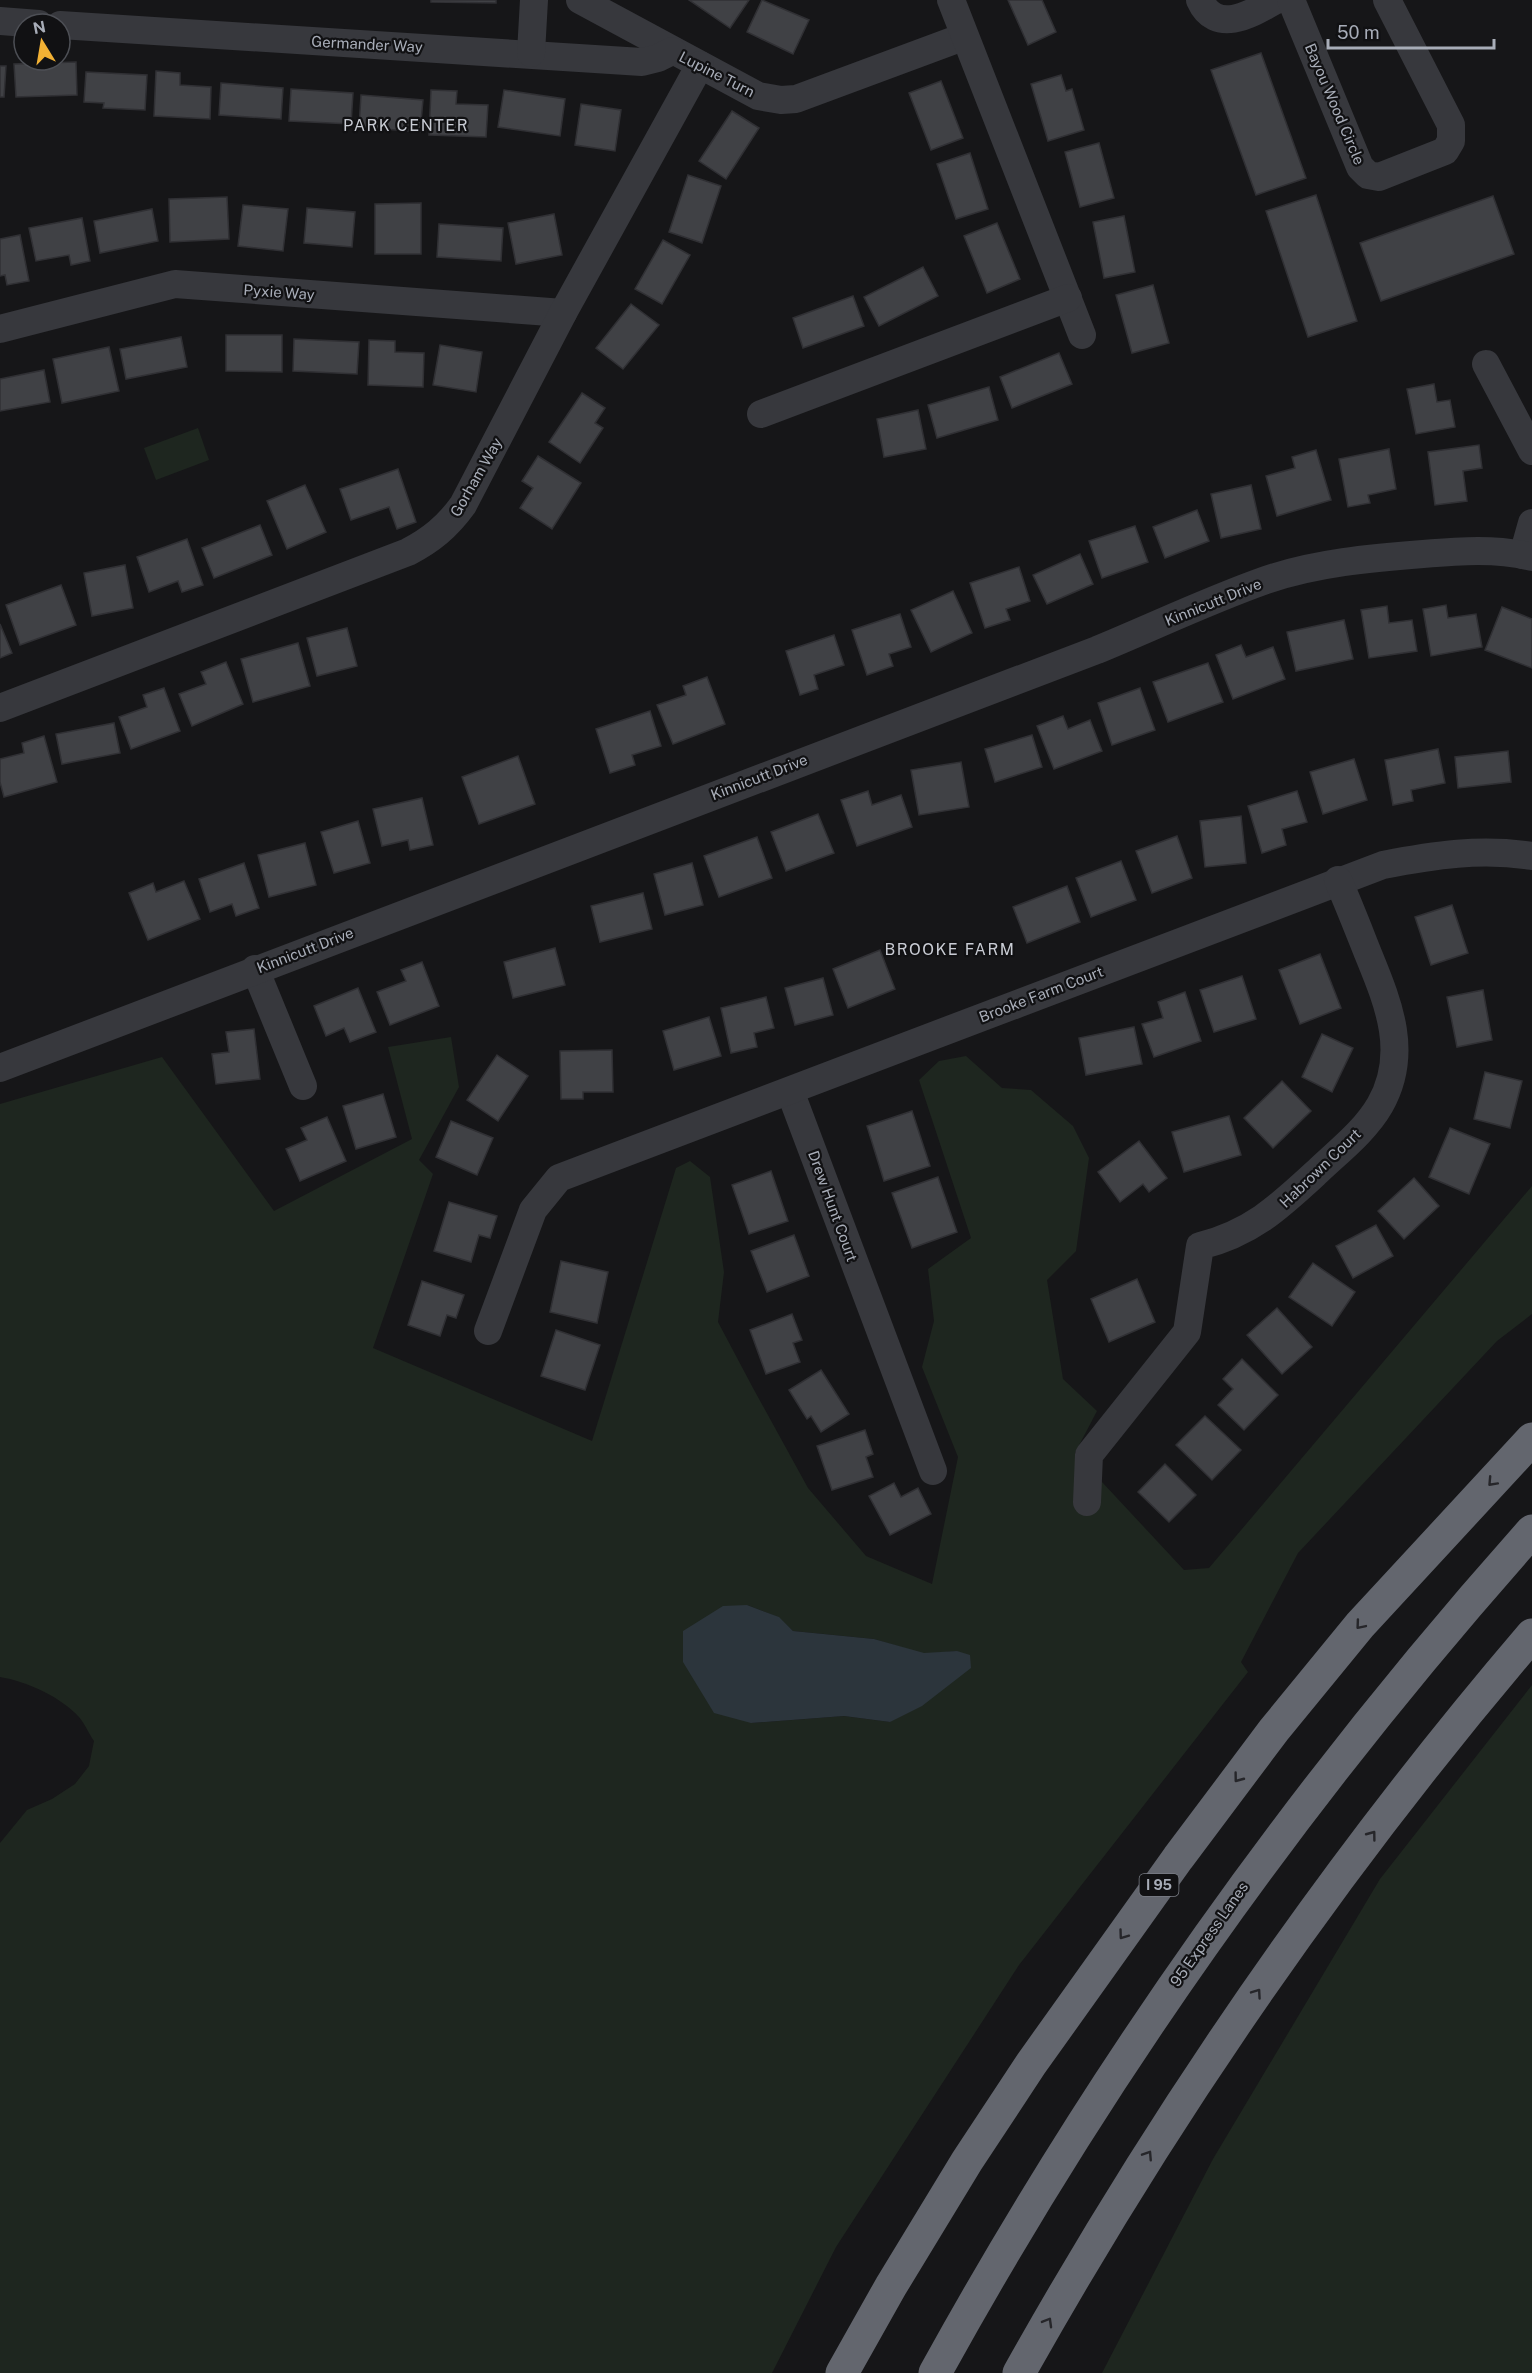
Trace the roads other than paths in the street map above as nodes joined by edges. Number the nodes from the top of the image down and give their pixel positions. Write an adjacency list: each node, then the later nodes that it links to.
1 (534, 0): 11 (street)
2 (580, 0): 10 (street, Lupine Turn)
3 (951, 0): 9 (street)
4 (1200, 0): 5 (street)
5 (1276, 0)
6 (1291, 0): 7 (street, Bayou Wood Circle)
7 (1387, 0)
8 (72, 26): 11 (street, Germander Way)
9 (963, 37): 12 (street, Lupine Turn); 13 (street)
10 (672, 51): 11 (street, Germander Way); 12 (street, Lupine Turn)
11 (531, 54)
12 (700, 66): 14 (street, Gorham Way)
13 (1068, 298): 16 (street); 18 (street)
14 (563, 314): 15 (street, Pyxie Way); 22 (street, Gorham Way)
15 (0, 328)
16 (1082, 335)
17 (1486, 364): 19 (street)
18 (761, 414)
19 (1532, 451)
20 (1532, 523): 21 (street)
21 (1528, 556): 25 (street, Kinnicutt Drive)
22 (0, 708)
23 (1532, 856): 24 (street, Brooke Farm Court)
24 (1338, 880): 28 (street, Brooke Farm Court); 32 (street, Habrown Court)
25 (255, 969): 26 (street, Kinnicutt Drive); 27 (street)
26 (0, 1068)
27 (303, 1086)
28 (790, 1091): 29 (street, Brooke Farm Court); 31 (street, Drew Hunt Court)
29 (488, 1331)
30 (1532, 1439): 36 (highway, I 95, one-way to 36)
31 (933, 1472)
32 (1087, 1502)
33 (1532, 1530): 35 (highway, 95 Express Lanes)
34 (1532, 1635): 39 (highway, one-way to 34)
35 (1041, 2189): 37 (highway); 38 (highway, 95 Express Lanes)
36 (842, 2373)
37 (912, 2373)
38 (936, 2373)
39 (1019, 2373)

